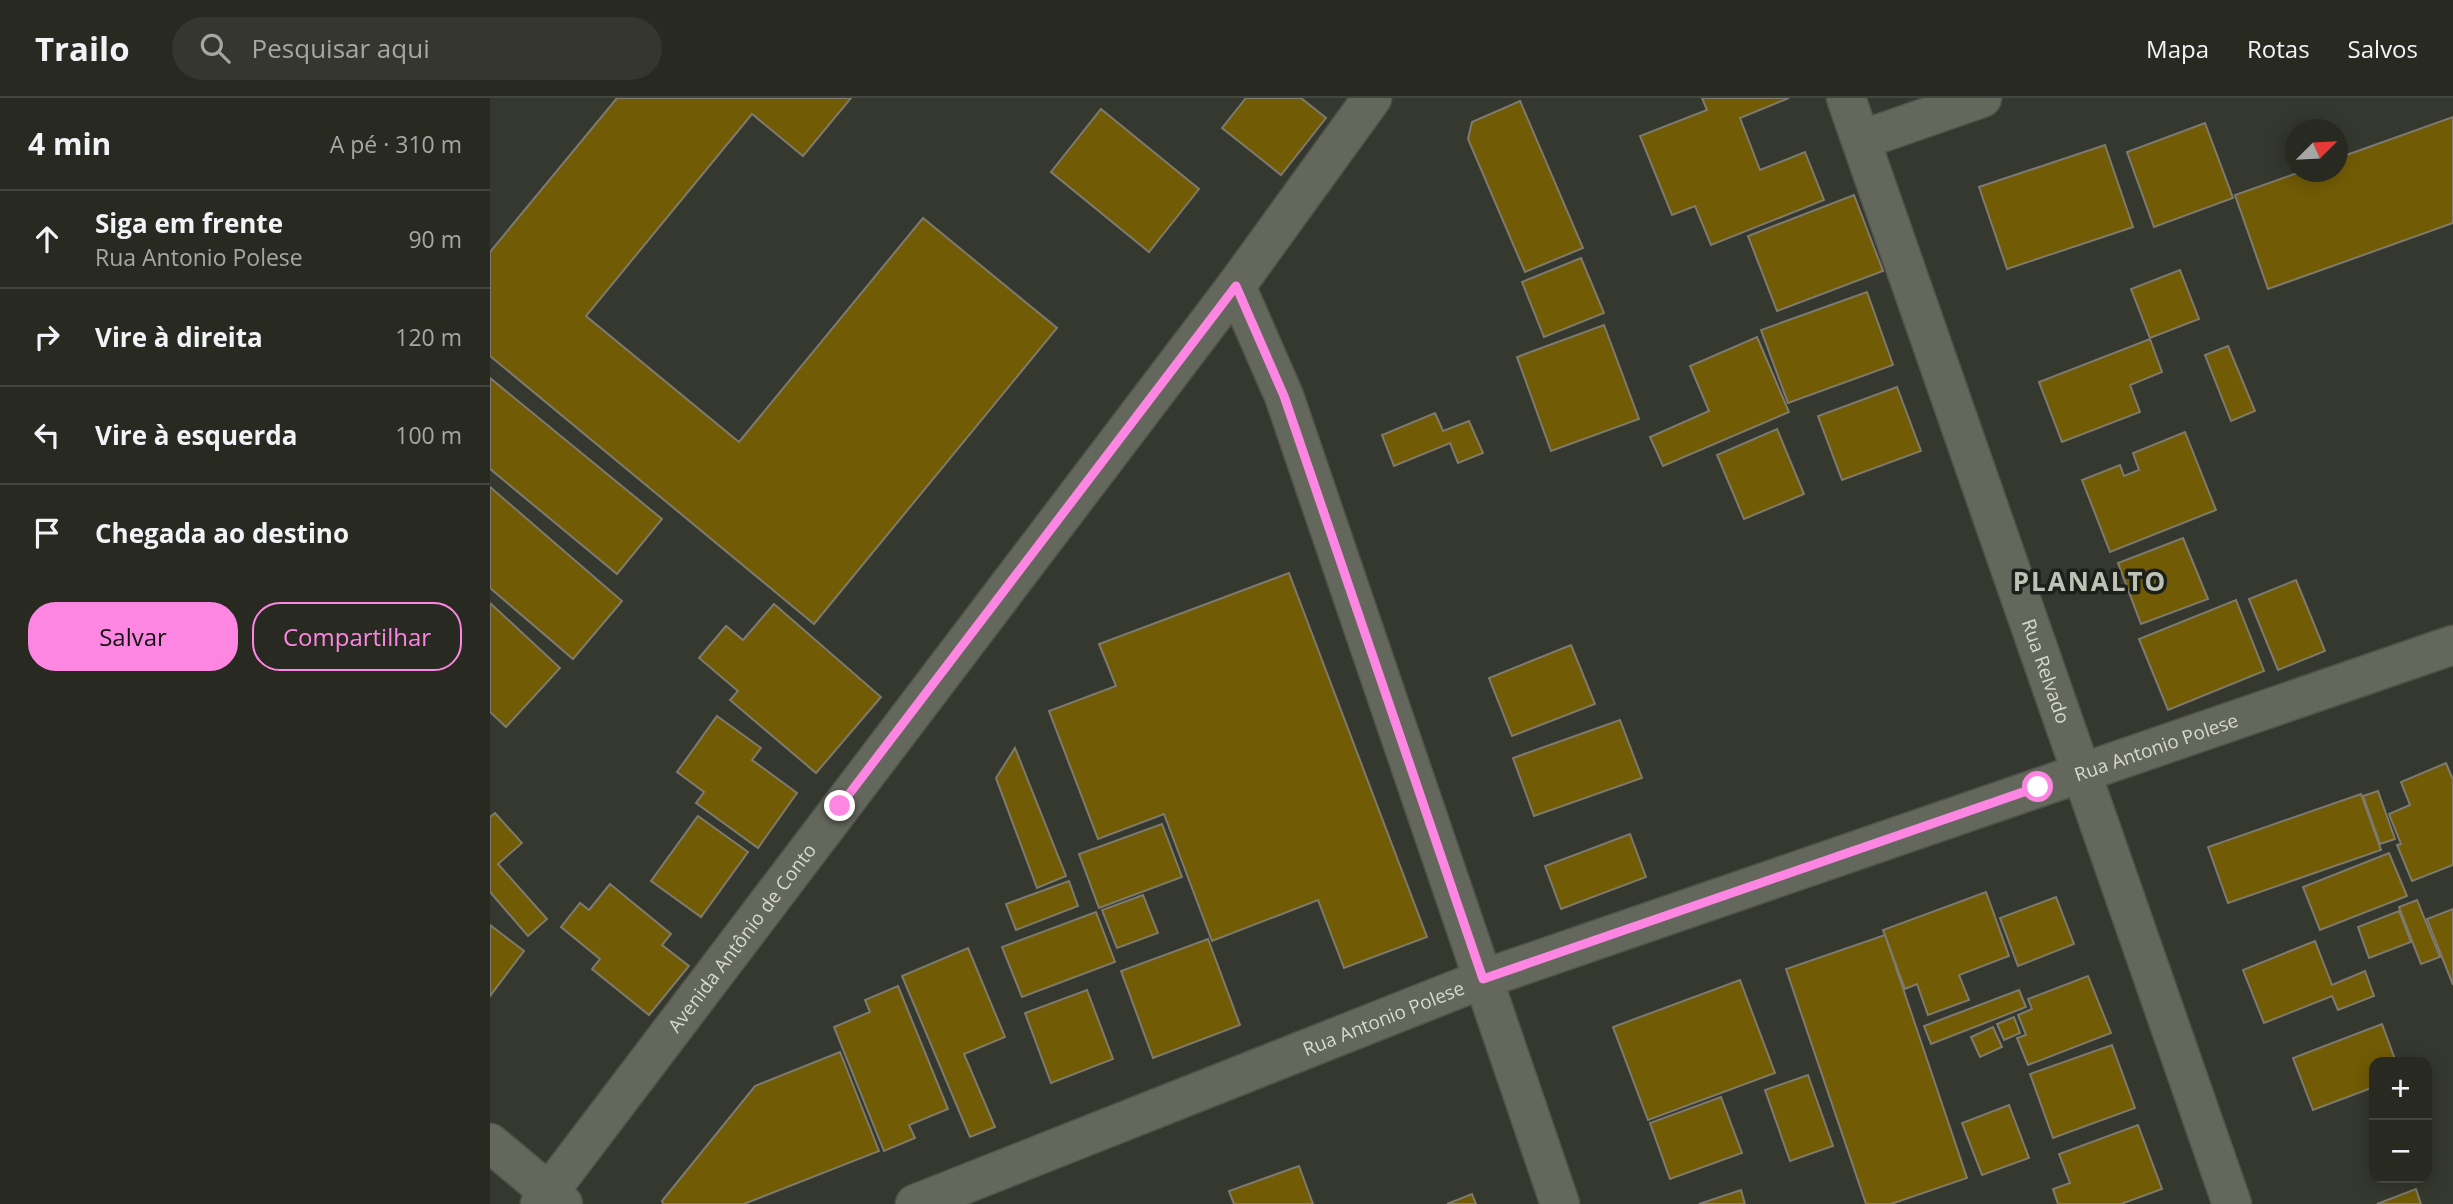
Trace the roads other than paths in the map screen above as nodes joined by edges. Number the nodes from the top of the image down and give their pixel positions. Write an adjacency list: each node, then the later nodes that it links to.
1 (1372, 98): 5 (street, Avenida Antônio de Conto)
2 (1846, 98): 4 (street, Rua Relvado)
3 (1982, 98): 4 (street)
4 (1861, 140): 7 (street, Rua Relvado)
5 (1236, 286): 8 (street); 10 (street, Avenida Antônio de Conto)
6 (2453, 645): 7 (street, Rua Antonio Polese)
7 (2081, 775): 8 (street, Rua Antonio Polese); 13 (street, Rua Relvado)
8 (1483, 979): 11 (street, Rua Antonio Polese); 12 (street)
9 (490, 1143): 10 (street)
10 (550, 1200)
11 (915, 1204)
12 (1560, 1204)
13 (2232, 1204)

